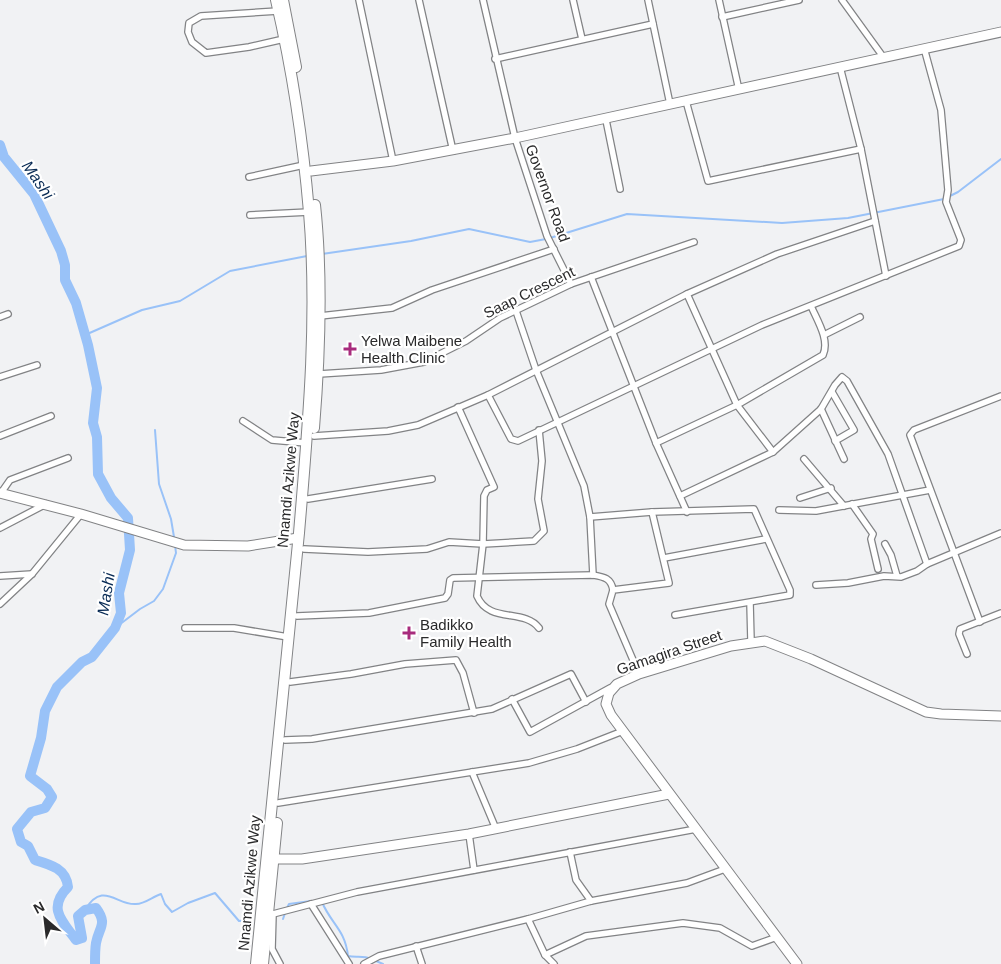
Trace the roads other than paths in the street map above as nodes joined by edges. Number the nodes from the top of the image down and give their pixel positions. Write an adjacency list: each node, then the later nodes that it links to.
1 (276, 0): 11 (highway, Nnamdi Azikwe Way)
2 (283, 0): 29 (highway, Nnamdi Azikwe Way)
3 (359, 0): 28 (street)
4 (419, 0): 27 (street)
5 (483, 0): 19 (street, Governor Road)
6 (573, 0): 16 (street)
7 (648, 0): 13 (street)
8 (719, 0): 12 (street)
9 (799, 0): 12 (street)
10 (842, 0): 18 (street)
11 (278, 11): 15 (highway, Nnamdi Azikwe Way); 15 (street)
12 (722, 17): 21 (street)
13 (653, 24): 16 (street); 23 (street)
14 (1001, 32): 17 (street)
15 (284, 38): 29 (highway, Nnamdi Azikwe Way)
16 (582, 39): 19 (street)
17 (924, 48): 18 (street); 37 (street)
18 (884, 58): 20 (street)
19 (495, 59): 25 (street, Governor Road)
20 (840, 67): 21 (street); 26 (street)
21 (738, 90): 22 (street)
22 (686, 101): 23 (street); 26 (street)
23 (670, 104): 24 (street)
24 (606, 120): 25 (street); 31 (street)
25 (515, 138): 27 (street); 36 (street, Governor Road)
26 (861, 149): 34 (street)
27 (453, 151): 28 (street)
28 (393, 161): 29 (street)
29 (307, 169): 30 (street); 32 (highway, Nnamdi Azikwe Way); 44 (highway, Nnamdi Azikwe Way)
30 (249, 177)
31 (620, 189)
32 (309, 212): 33 (street); 66 (highway, Nnamdi Azikwe Way)
33 (250, 214)
34 (874, 219): 37 (street); 40 (street)
35 (694, 242): 38 (street, Saap Crescent)
36 (554, 249): 39 (street, Governor Road); 44 (street)
37 (886, 276): 41 (street)
38 (592, 277): 39 (street, Saap Crescent); 47 (street)
39 (571, 284): 42 (street, Saap Crescent)
40 (687, 294): 47 (street); 49 (street)
41 (811, 306): 48 (street); 49 (street)
42 (516, 311): 51 (street); 52 (street, Saap Crescent)
43 (8, 314): 45 (street)
44 (320, 316): 52 (highway, Nnamdi Azikwe Way)
45 (0, 317)
46 (860, 317): 48 (street)
47 (612, 332): 51 (street); 54 (street)
48 (824, 335): 58 (street)
49 (711, 349): 54 (street); 58 (street)
50 (37, 365): 53 (street)
51 (536, 370): 56 (street); 63 (street)
52 (319, 374): 66 (highway, Nnamdi Azikwe Way)
53 (0, 377)
54 (634, 387): 63 (street); 68 (street)
55 (832, 392): 60 (street); 67 (street); 78 (street)
56 (488, 395): 59 (street); 64 (street)
57 (1001, 396): 75 (street)
58 (737, 405): 68 (street); 69 (street)
59 (458, 407): 66 (street); 93 (street)
60 (821, 409): 67 (street); 69 (street)
61 (52, 416): 65 (street)
62 (243, 421): 66 (street)
63 (557, 422): 64 (street); 88 (street)
64 (539, 430): 93 (street)
65 (0, 436)
66 (310, 440): 80 (highway, Nnamdi Azikwe Way); 91 (highway, Nnamdi Azikwe Way)
67 (835, 441): 71 (street)
68 (656, 443): 77 (street)
69 (773, 452): 77 (street)
70 (68, 458): 76 (street)
71 (844, 458)
72 (804, 460): 74 (street)
73 (432, 479): 80 (street)
74 (831, 488): 79 (street); 83 (street)
75 (930, 490): 78 (street); 96 (street)
76 (1, 493): 81 (street)
77 (680, 496): 86 (street)
78 (902, 496): 82 (street); 98 (street)
79 (800, 498)
80 (308, 499): 95 (highway, Nnamdi Azikwe Way)
81 (46, 504): 87 (street); 89 (street)
82 (852, 504): 83 (street); 99 (street)
83 (844, 506): 84 (street)
84 (779, 510)
85 (652, 512): 86 (street); 88 (street); 97 (street)
86 (686, 512): 92 (street)
87 (81, 514): 91 (street); 100 (street)
88 (590, 517): 101 (street)
89 (0, 528)
90 (1001, 533): 96 (street)
91 (298, 538): 115 (highway, Nnamdi Azikwe Way)
92 (766, 539): 97 (street); 107 (street)
93 (483, 544): 95 (street); 104 (street)
94 (885, 544): 103 (street)
95 (304, 549): 111 (highway, Nnamdi Azikwe Way)
96 (952, 552): 98 (street); 112 (street)
97 (664, 558): 106 (street)
98 (927, 564): 103 (street)
99 (878, 569)
100 (32, 574): 102 (street); 108 (street)
101 (593, 575): 104 (street); 106 (street)
102 (0, 576)
103 (897, 576): 105 (street)
104 (480, 578): 111 (street); 114 (street)
105 (816, 585)
106 (614, 590): 118 (street)
107 (750, 602): 110 (street); 116 (street)
108 (0, 604)
109 (1001, 613): 112 (street)
110 (675, 615)
111 (297, 616): 119 (highway, Nnamdi Azikwe Way)
112 (980, 622): 117 (street)
113 (185, 628): 115 (street)
114 (539, 628)
115 (288, 637): 134 (highway, Nnamdi Azikwe Way)
116 (751, 641): 118 (street, Gamagira Street); 124 (street, Gamagira Street)
117 (967, 654)
118 (639, 674): 120 (street, Gamagira Street)
119 (290, 682): 123 (street); 126 (highway, Nnamdi Azikwe Way)
120 (616, 684): 122 (street); 125 (street, Gamagira Street)
121 (512, 699): 122 (street); 122 (street); 123 (street)
122 (586, 702)
123 (474, 712): 126 (street)
124 (1001, 716)
125 (623, 731): 127 (street); 128 (street, Gamagira Street)
126 (285, 740): 129 (highway, Nnamdi Azikwe Way)
127 (472, 772): 129 (street); 130 (street)
128 (669, 794): 130 (street); 131 (street, Gamagira Street)
129 (278, 803): 134 (highway, Nnamdi Azikwe Way)
130 (496, 829): 132 (street)
131 (696, 829): 133 (street); 135 (street, Gamagira Street)
132 (469, 834): 134 (street); 136 (street)
133 (570, 852): 136 (street); 137 (street)
134 (270, 859): 143 (highway, Nnamdi Azikwe Way); 144 (highway, Nnamdi Azikwe Way)
135 (725, 869): 137 (street); 140 (street, Gamagira Street)
136 (474, 870): 138 (street)
137 (591, 900): 139 (street)
138 (311, 904): 145 (street); 146 (street)
139 (528, 919): 141 (street); 142 (street)
140 (777, 937): 142 (street); 150 (street, Gamagira Street)
141 (416, 946): 147 (street); 148 (street)
142 (545, 954): 149 (street)
143 (256, 964)
144 (263, 964)
145 (280, 964)
146 (348, 964)
147 (364, 964)
148 (422, 964)
149 (554, 964)
150 (797, 964)

